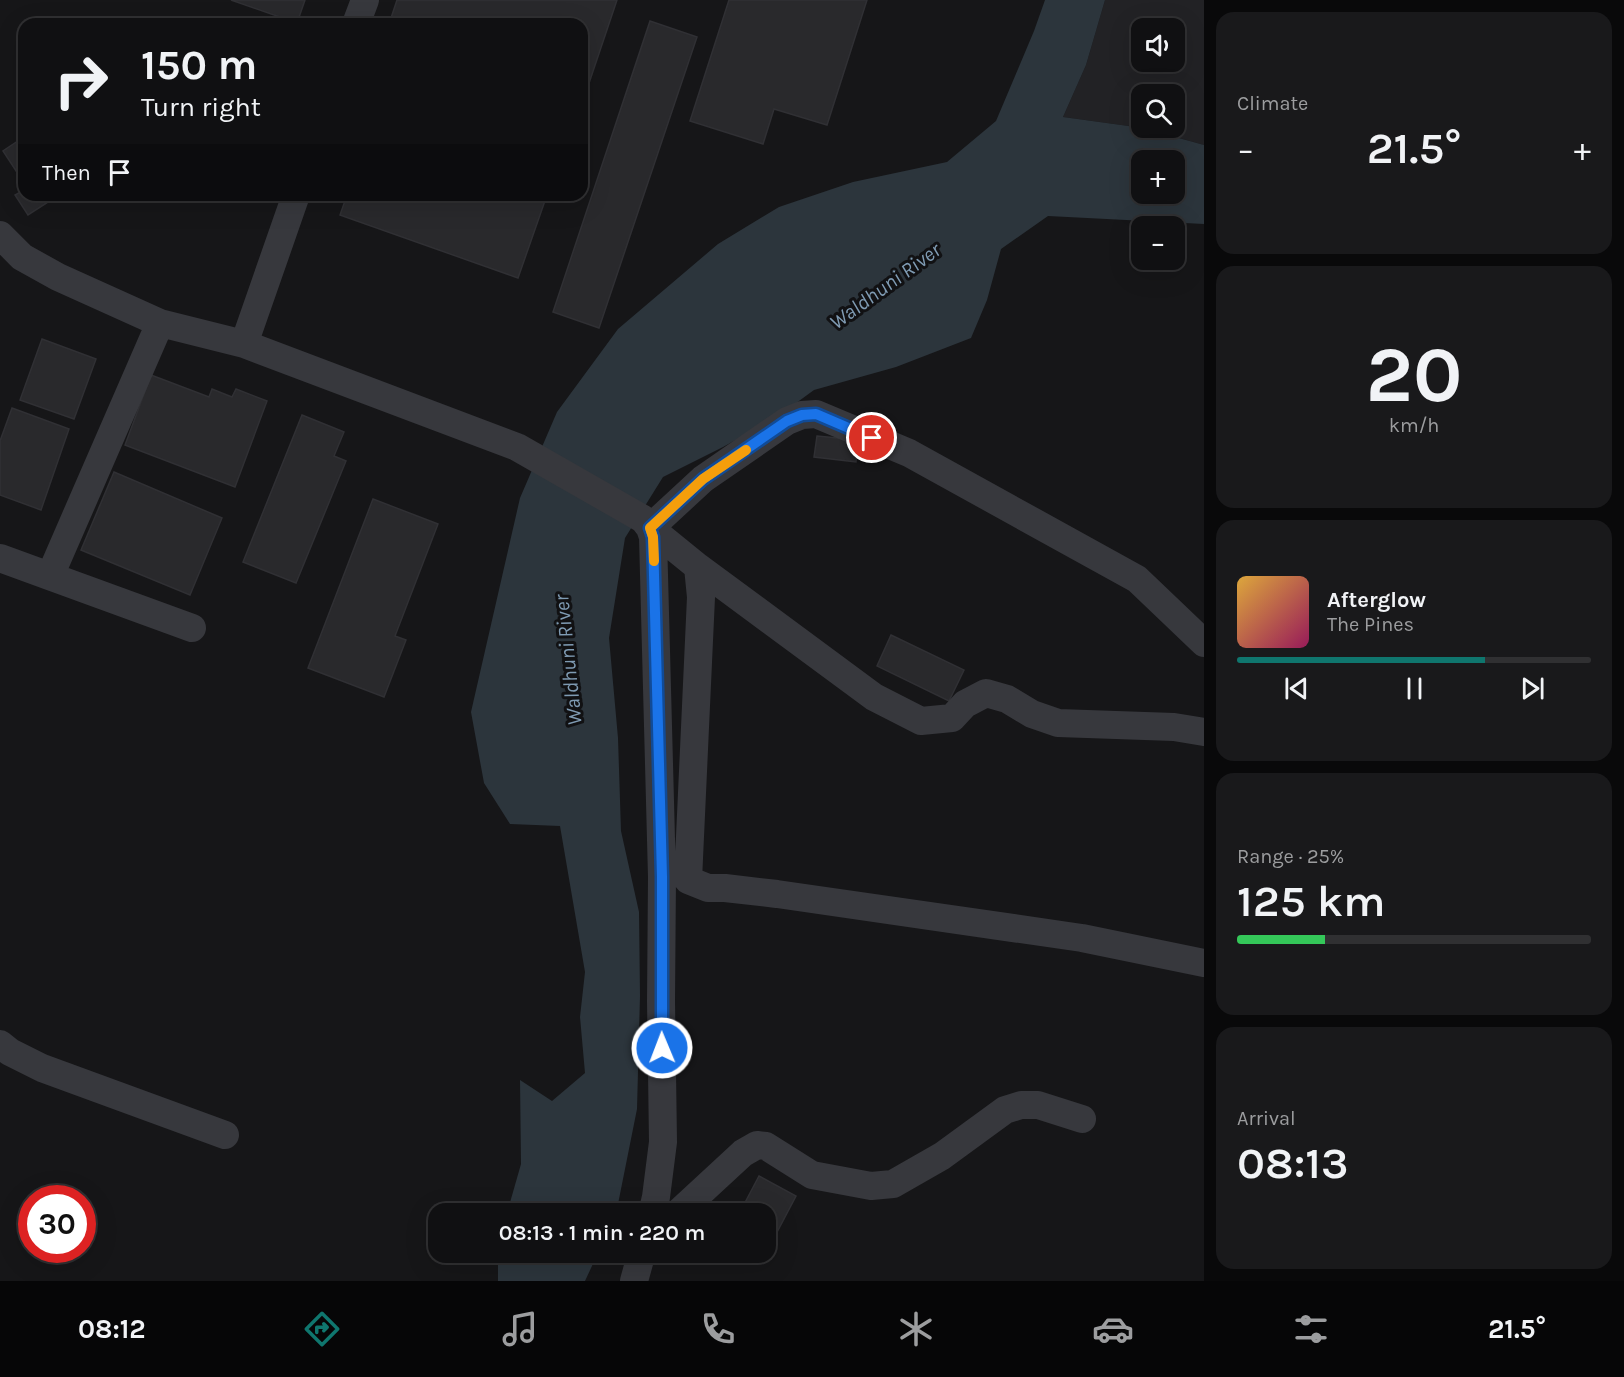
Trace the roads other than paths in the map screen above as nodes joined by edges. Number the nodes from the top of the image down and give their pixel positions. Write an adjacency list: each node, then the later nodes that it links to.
1 (365, 0): 2 (street)
2 (358, 18)
3 (294, 201): 6 (street)
4 (0, 235): 5 (street)
5 (160, 323): 6 (street); 10 (street)
6 (244, 344): 7 (street)
7 (647, 523): 9 (street); 12 (street); 18 (street)
8 (0, 558): 10 (street)
9 (699, 567): 13 (street); 14 (street)
10 (50, 576): 11 (street)
11 (192, 628)
12 (1204, 643)
13 (1204, 732)
14 (1204, 963)
15 (0, 1044): 17 (street)
16 (1082, 1119): 19 (street)
17 (225, 1136)
18 (655, 1203)
19 (689, 1203)
20 (639, 1263): 21 (street)
21 (634, 1281)

